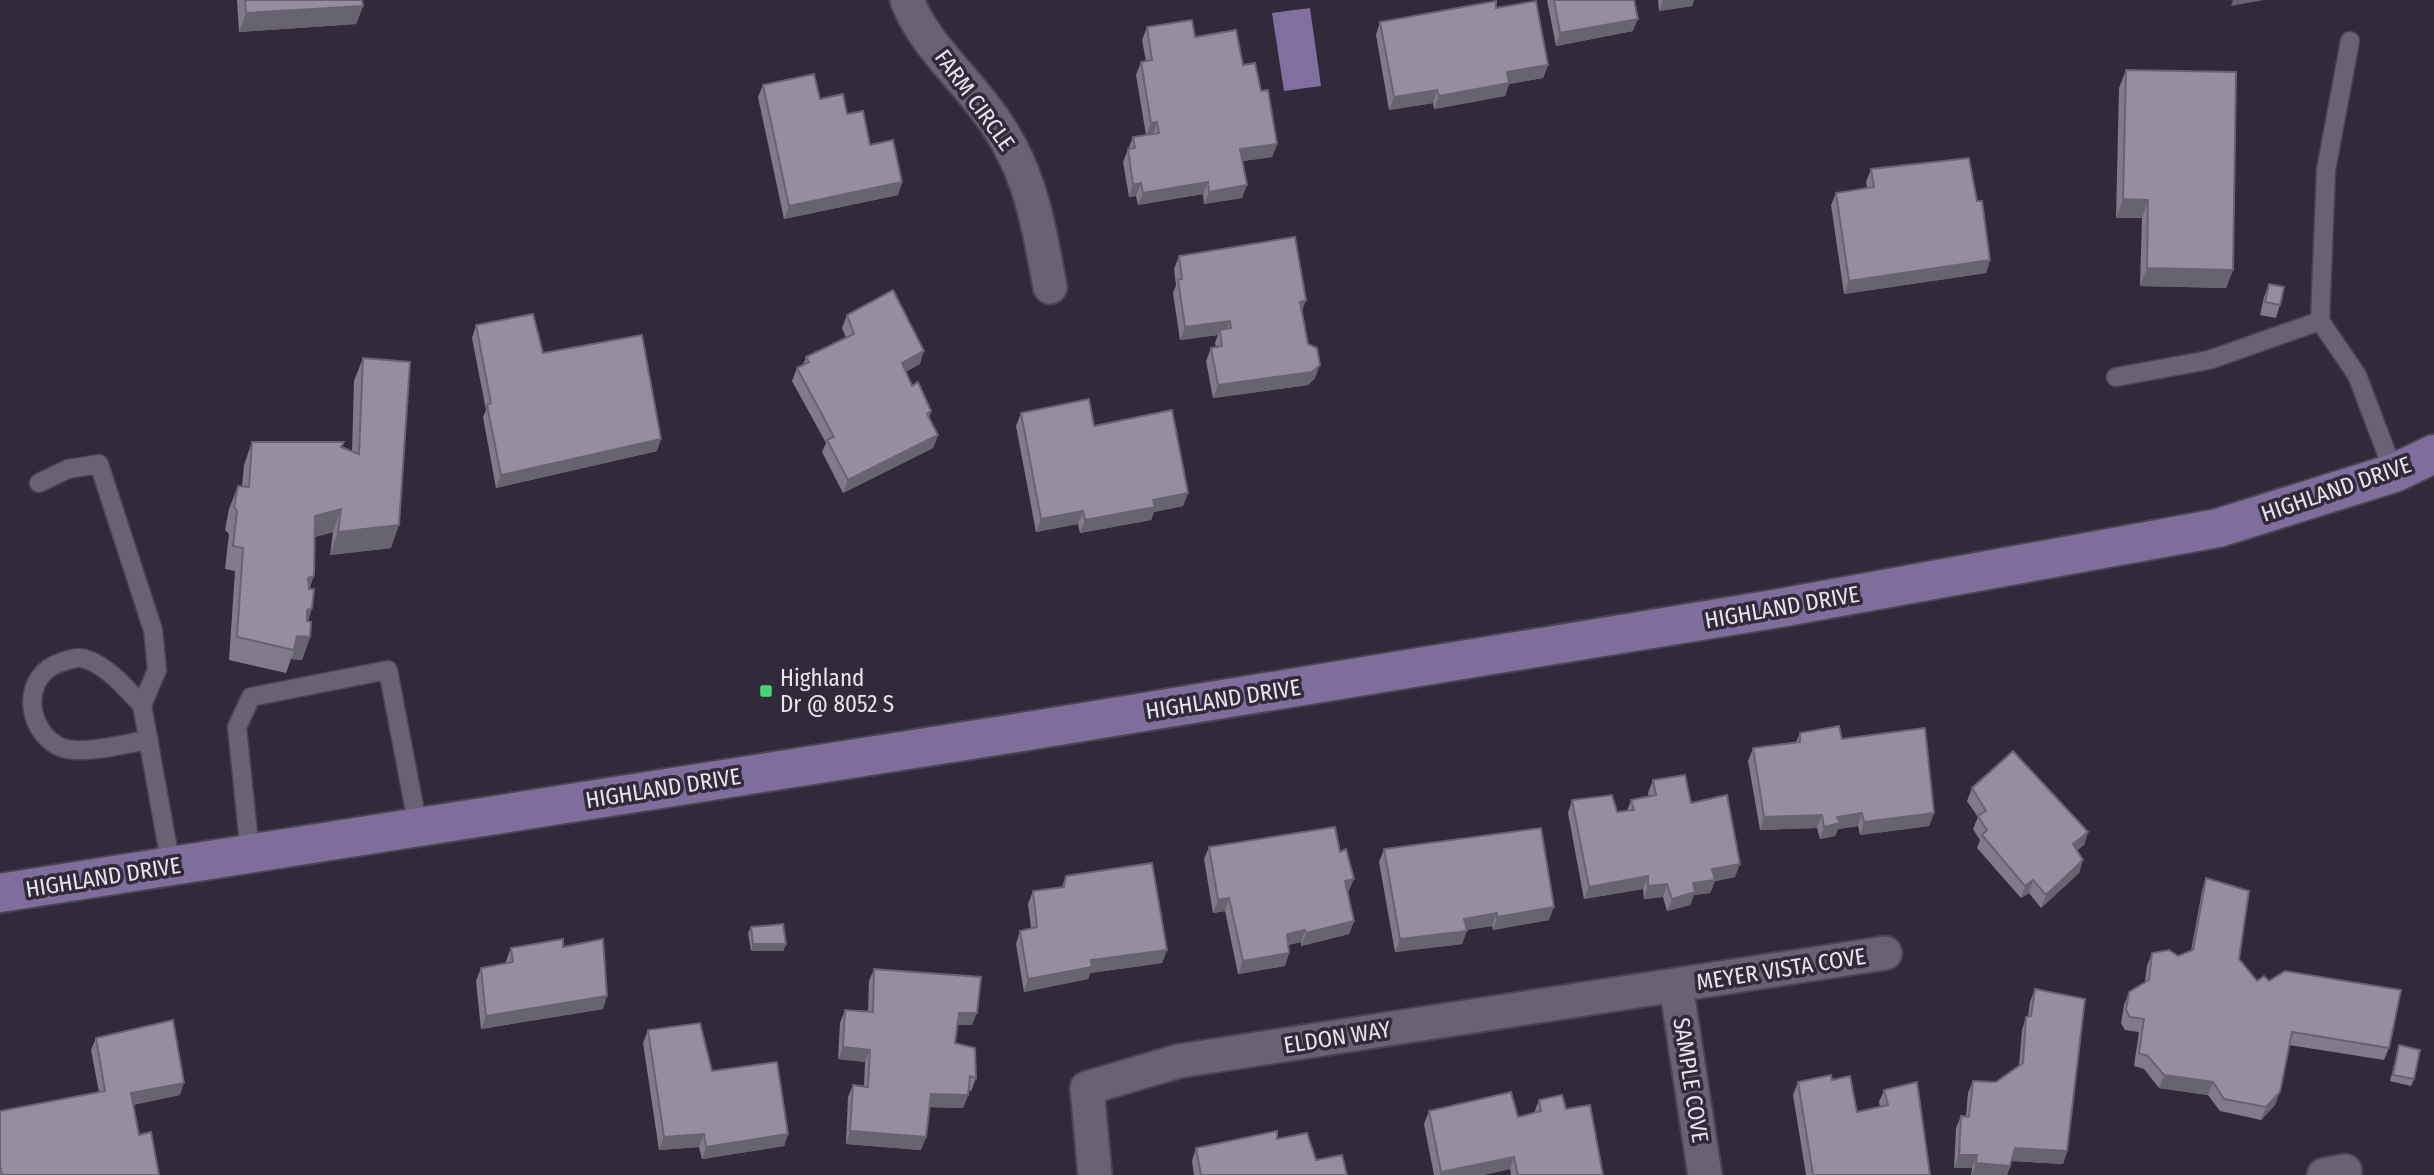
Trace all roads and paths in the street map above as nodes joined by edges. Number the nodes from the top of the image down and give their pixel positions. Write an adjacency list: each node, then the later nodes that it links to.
1 (907, 0): 3 (street, FARM CIRCLE)
2 (2350, 41): 4 (lane)
3 (1050, 287)
4 (2320, 321): 5 (lane); 7 (lane)
5 (2116, 377)
6 (2434, 454): 7 (main road, HIGHLAND DRIVE)
7 (2394, 473): 11 (main road, HIGHLAND DRIVE)
8 (39, 483): 9 (lane)
9 (142, 705): 10 (lane); 10 (lane)
10 (149, 740): 13 (lane)
11 (418, 827): 12 (main road, HIGHLAND DRIVE); 12 (lane)
12 (250, 853): 13 (main road, HIGHLAND DRIVE)
13 (171, 866): 14 (main road, HIGHLAND DRIVE)
14 (0, 893)
15 (1885, 953): 16 (street, MEYER VISTA COVE)
16 (1676, 985): 17 (street, ELDON WAY); 18 (street, SAMPLE COVE)
17 (1095, 1175)
18 (1705, 1175)

